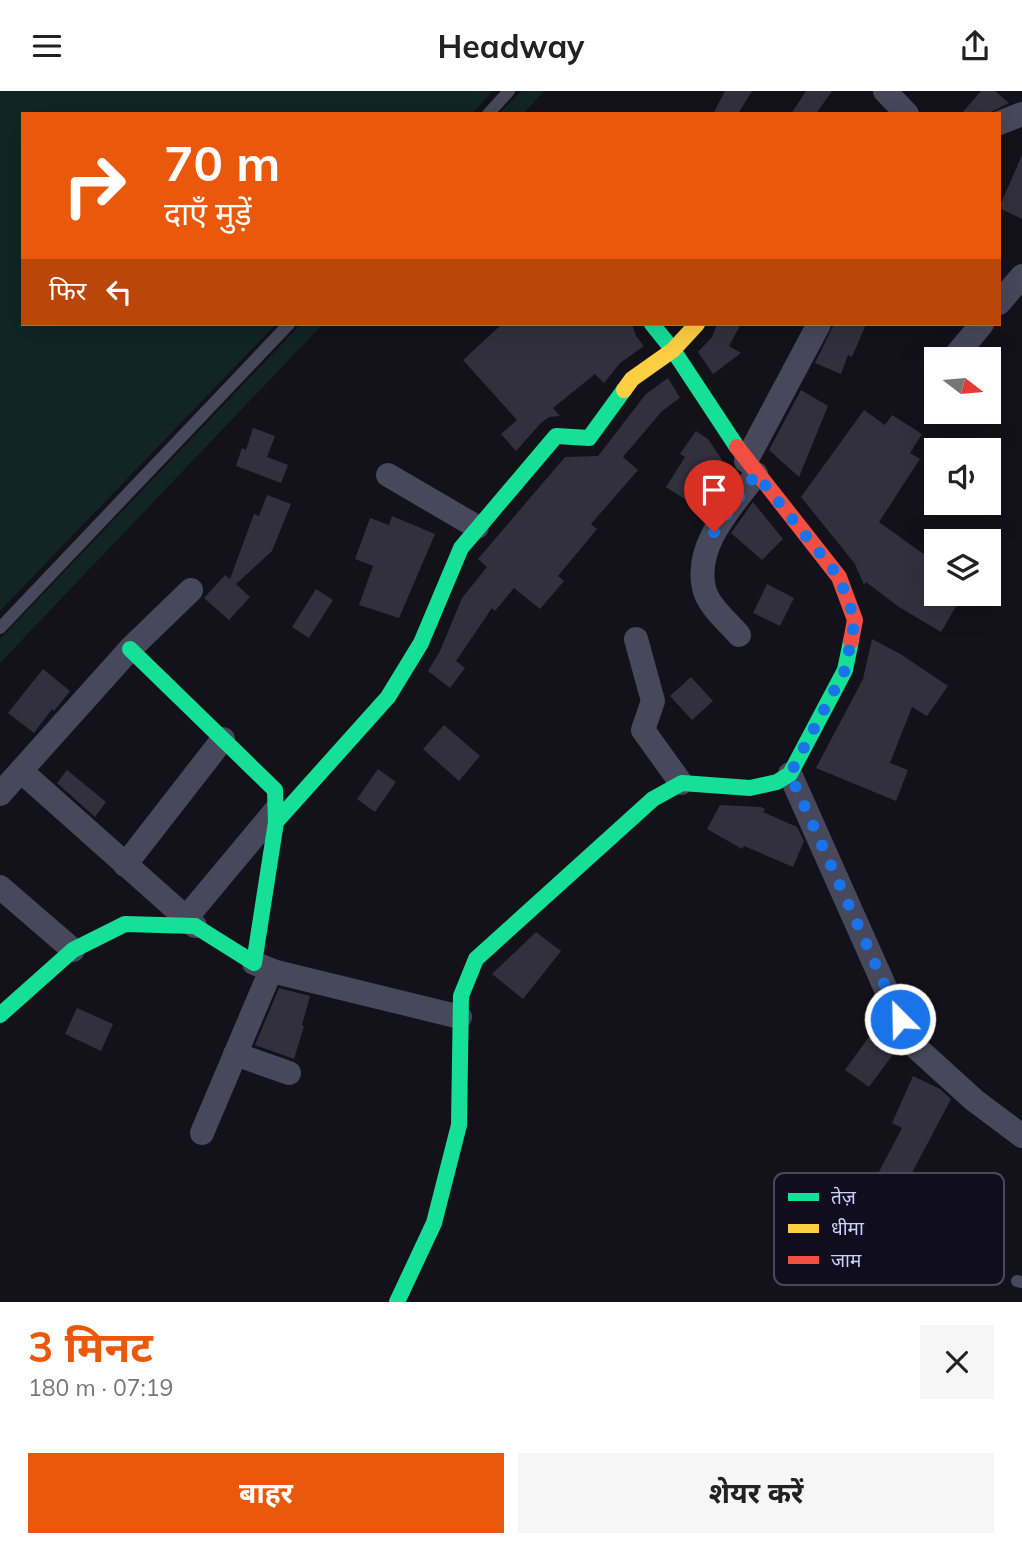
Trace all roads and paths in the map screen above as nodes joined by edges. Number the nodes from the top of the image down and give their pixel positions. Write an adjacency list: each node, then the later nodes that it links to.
1 (509, 91): 3 (lane)
2 (885, 91): 4 (street)
3 (490, 112)
4 (905, 112)
5 (1022, 114): 6 (street)
6 (1001, 122)
7 (1022, 276): 8 (street)
8 (1001, 301)
9 (287, 326): 20 (lane)
10 (654, 326): 15 (street)
11 (695, 326): 15 (street)
12 (818, 326): 16 (street)
13 (980, 326): 14 (street)
14 (963, 347)
15 (673, 350): 16 (street); 18 (street)
16 (751, 468): 21 (street); 26 (street)
17 (388, 475): 18 (street)
18 (477, 527): 29 (street)
19 (191, 590): 23 (street)
20 (0, 628)
21 (739, 635)
22 (636, 639): 27 (street)
23 (130, 649): 24 (street); 25 (street)
24 (223, 739): 29 (street); 30 (street)
25 (21, 771): 28 (street); 30 (street)
26 (784, 780): 27 (street); 40 (street)
27 (681, 783): 36 (street)
28 (0, 794)
29 (276, 816): 32 (street); 34 (street)
30 (125, 865): 32 (street)
31 (0, 887): 33 (street)
32 (190, 922): 33 (street); 34 (street)
33 (73, 950): 35 (street)
34 (262, 967): 36 (street); 37 (street)
35 (0, 1015)
36 (460, 1017): 41 (street)
37 (235, 1054): 38 (street); 39 (street)
38 (289, 1073)
39 (202, 1133)
40 (1022, 1136)
41 (397, 1302)

